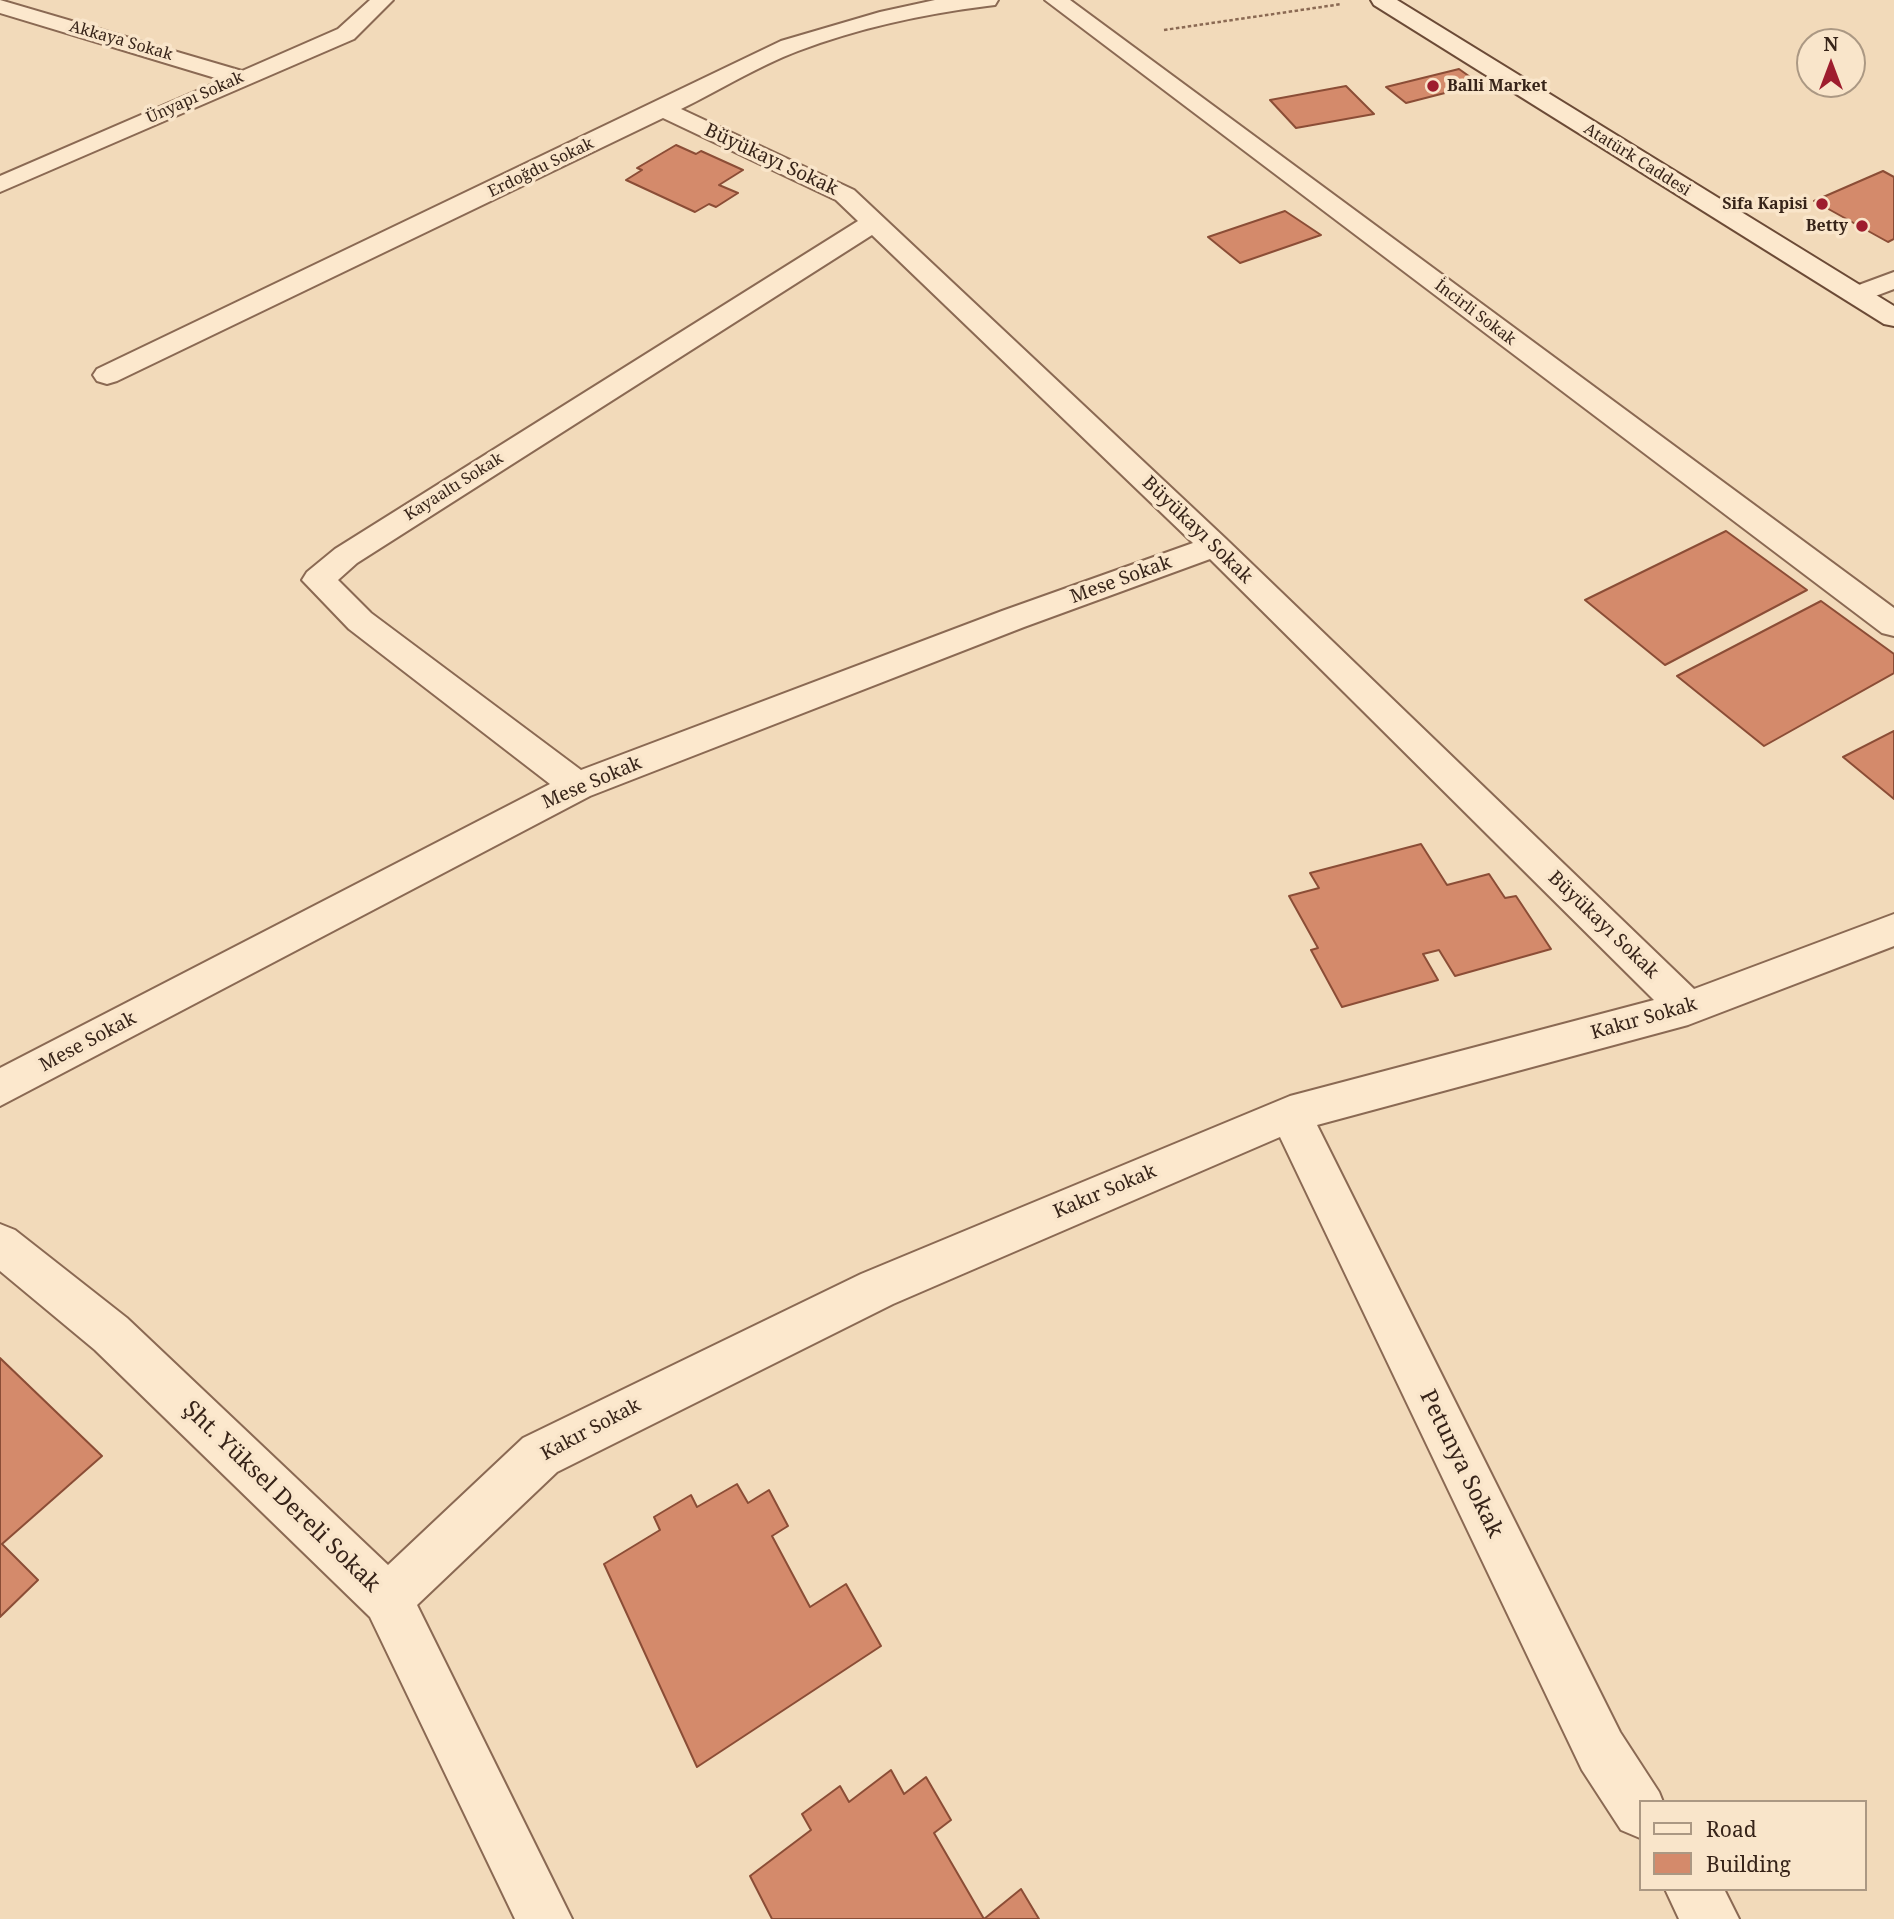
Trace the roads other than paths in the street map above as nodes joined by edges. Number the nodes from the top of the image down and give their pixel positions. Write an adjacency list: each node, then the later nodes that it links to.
1 (382, 0): 6 (street, Ünyapı Sokak)
2 (987, 0): 7 (street, Erdoğdu Sokak)
3 (1056, 0): 15 (street, İncirli Sokak)
4 (1382, 0): 11 (street, Atatürk Caddesi)
5 (0, 6): 6 (street, Akkaya Sokak)
6 (240, 78): 8 (street, Ünyapı Sokak)
7 (663, 109): 9 (street, Büyükayı Sokak); 13 (street, Erdoğdu Sokak)
8 (0, 184)
9 (875, 222): 14 (street, Büyükayı Sokak); 16 (street, Kayaaltı Sokak)
10 (1894, 280): 11 (street)
11 (1857, 295): 12 (street, Atatürk Caddesi)
12 (1894, 318)
13 (107, 375)
14 (1215, 547): 16 (street, Mese Sokak); 18 (street, Büyükayı Sokak)
15 (1894, 625)
16 (577, 786): 19 (street, Mese Sokak)
17 (1894, 930): 18 (street, Kakır Sokak)
18 (1688, 1009): 20 (street, Kakır Sokak)
19 (0, 1088)
20 (1290, 1114): 22 (street, Kakır Sokak); 23 (street, Petunya Sokak)
21 (0, 1244): 22 (street, Şht. Yüksel Dereli Sokak)
22 (388, 1599): 25 (street, Şht. Yüksel Dereli Sokak)
23 (1638, 1808)
24 (1693, 1891): 26 (street)
25 (544, 1919)
26 (1712, 1919)

